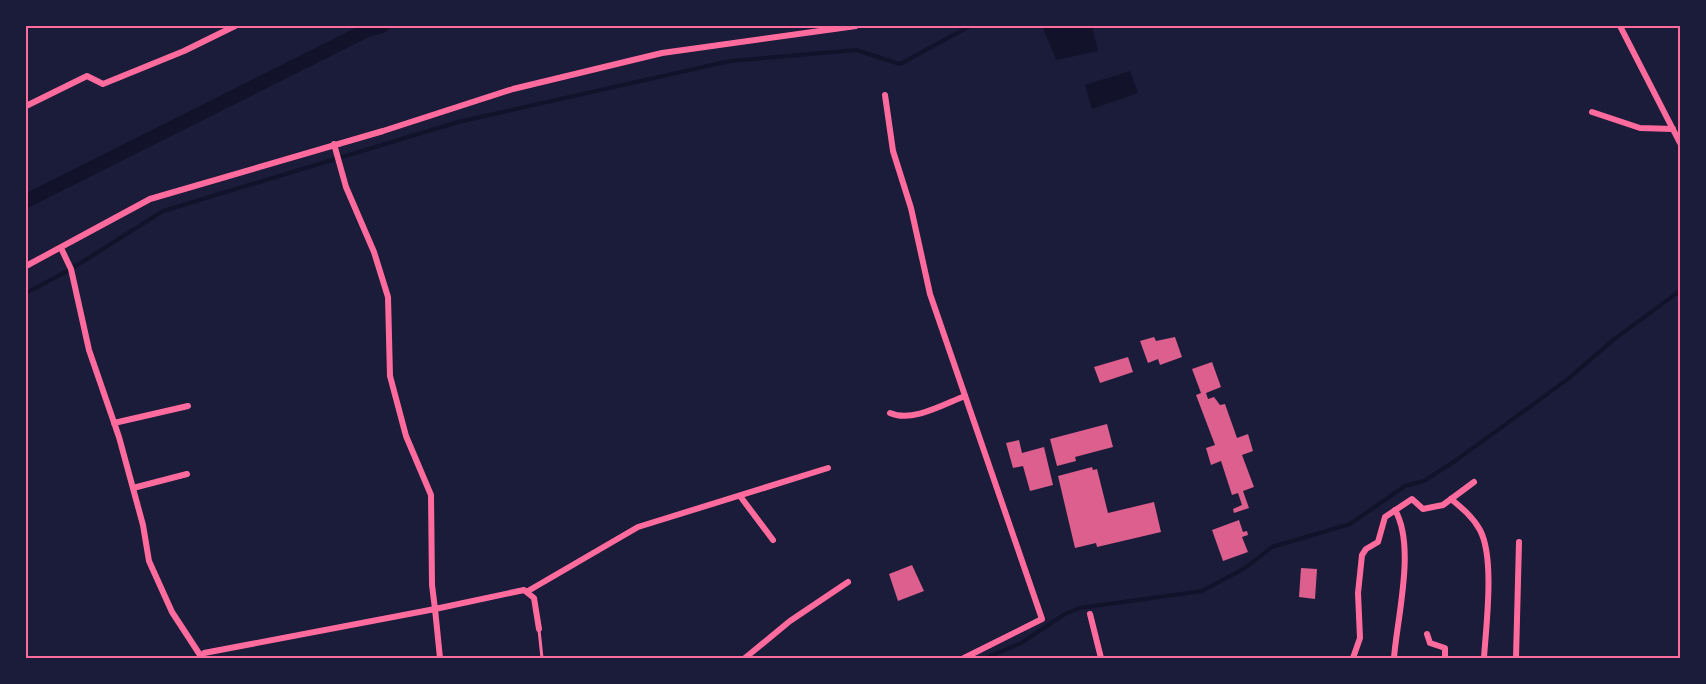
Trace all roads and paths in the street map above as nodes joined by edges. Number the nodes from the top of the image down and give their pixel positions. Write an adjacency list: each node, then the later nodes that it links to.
1 (235, 26): 5 (street)
2 (856, 26): 9 (street)
3 (1620, 26): 7 (street)
4 (885, 95): 12 (street)
5 (26, 106)
6 (1592, 112): 7 (street)
7 (1673, 129): 8 (street)
8 (1680, 143)
9 (334, 144): 10 (street); 27 (street)
10 (61, 248): 11 (street); 15 (street)
11 (26, 266)
12 (965, 396): 14 (street); 35 (street)
13 (188, 406): 15 (street)
14 (890, 413)
15 (114, 423): 19 (street)
16 (828, 468): 20 (street)
17 (187, 474): 19 (street)
18 (1474, 482): 21 (street)
19 (133, 488): 31 (street)
20 (740, 496): 23 (street); 26 (street)
21 (1451, 499): 22 (street); 40 (street)
22 (1395, 510): 37 (street); 38 (street)
23 (773, 540)
24 (1519, 542): 41 (street)
25 (848, 582): 34 (street)
26 (528, 591): 27 (street); 29 (street)
27 (435, 609): 31 (street); 32 (street)
28 (1090, 614): 36 (street)
29 (539, 629): 33 (lane)
30 (1427, 634): 39 (street)
31 (203, 656)
32 (440, 658)
33 (542, 658)
34 (745, 658)
35 (963, 658)
36 (1101, 658)
37 (1353, 658)
38 (1394, 658)
39 (1445, 658)
40 (1484, 658)
41 (1516, 658)

